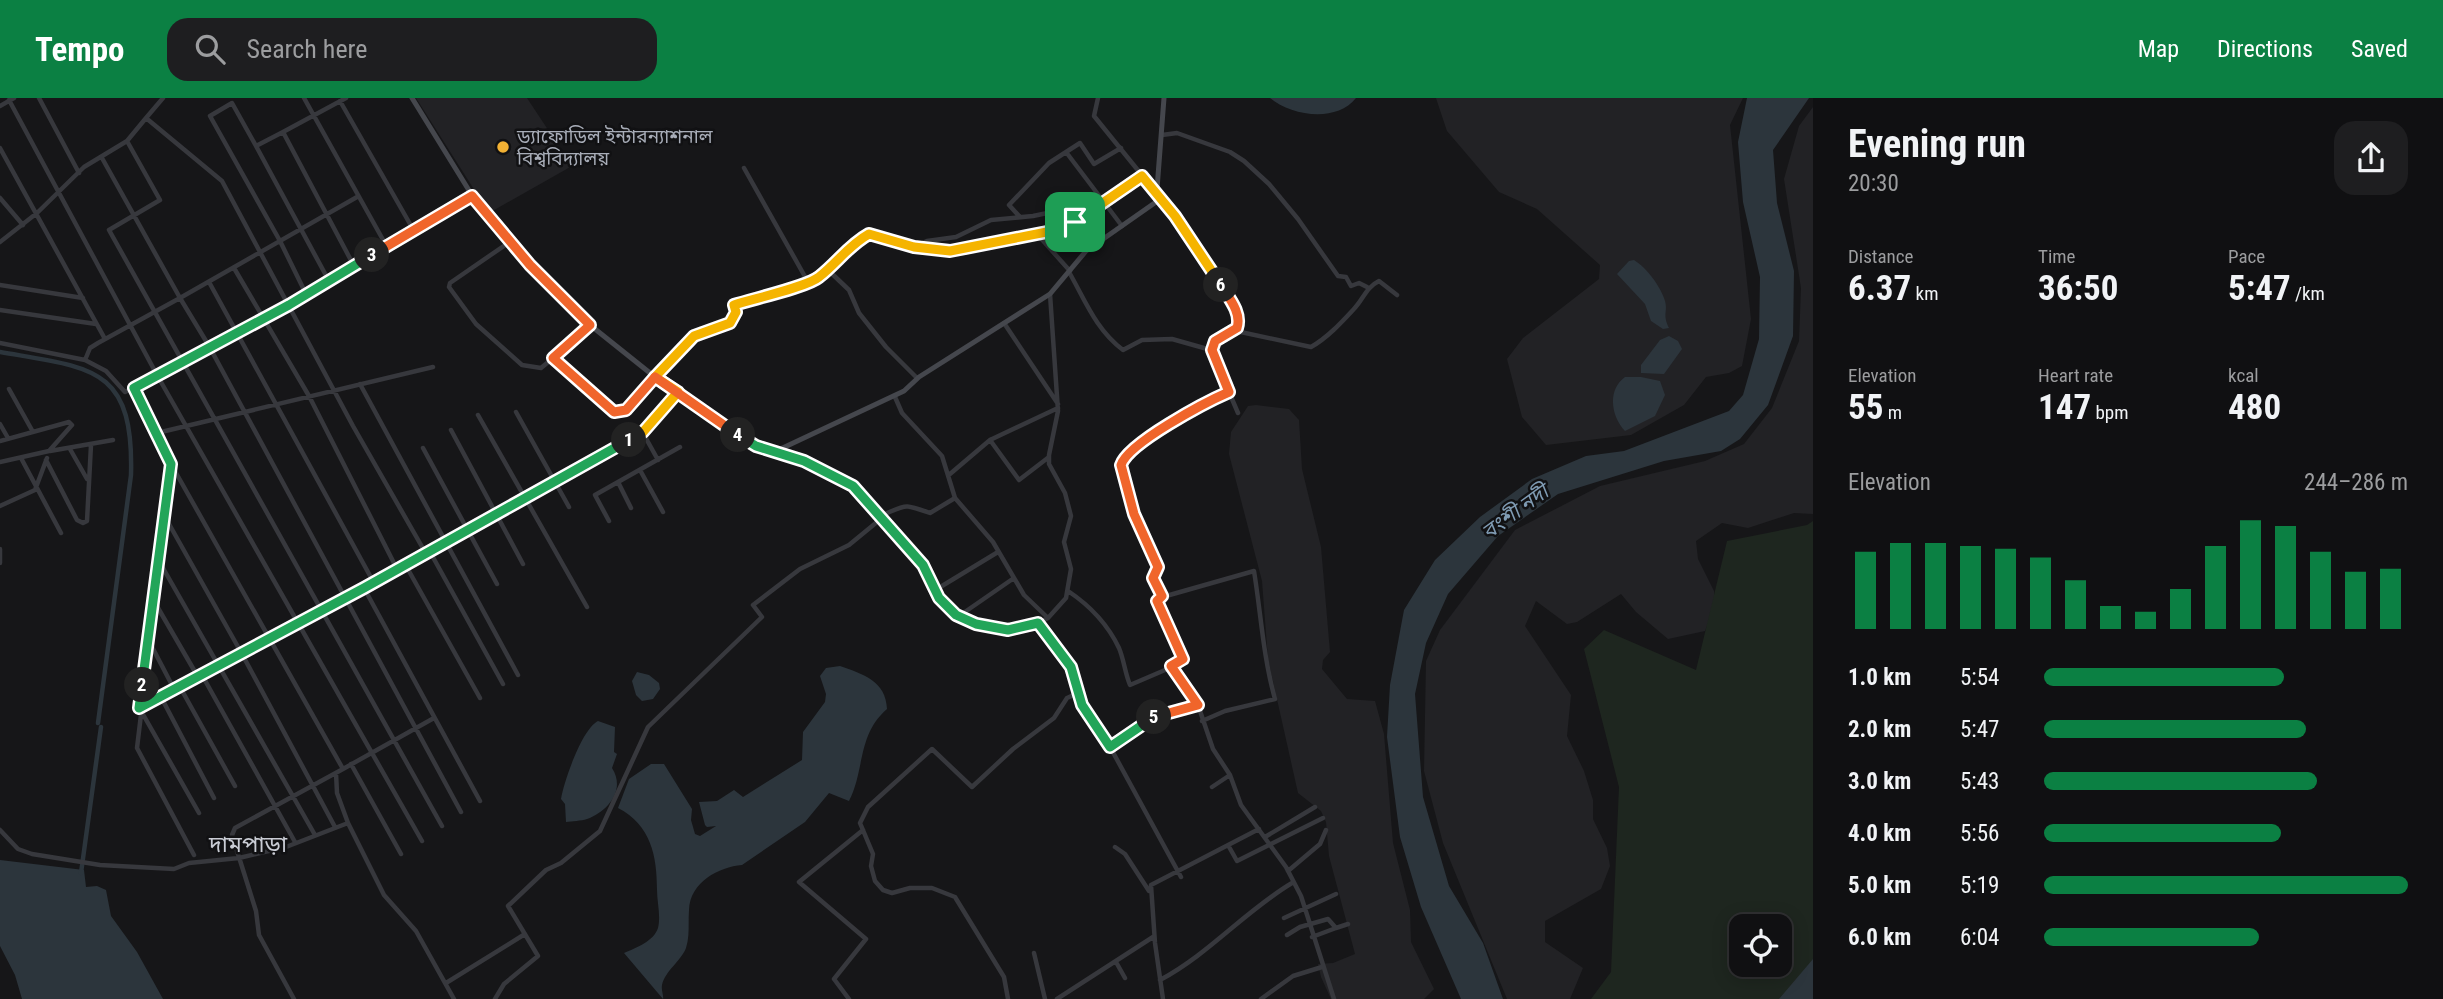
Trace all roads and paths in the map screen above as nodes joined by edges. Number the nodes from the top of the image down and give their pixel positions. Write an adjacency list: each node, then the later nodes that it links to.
1 (39, 98): 22 (street)
2 (163, 98): 12 (street)
3 (304, 98): 11 (street)
4 (346, 98): 9 (street)
5 (412, 98): 25 (street)
6 (1098, 98): 18 (street)
7 (1164, 98): 14 (street)
8 (12, 99): 10 (street); 24 (street)
9 (340, 101): 11 (street); 37 (street)
10 (0, 106)
11 (313, 116): 13 (street); 26 (street)
12 (146, 118): 15 (street); 44 (street)
13 (283, 132): 16 (street); 32 (street)
14 (1162, 135): 28 (street); 53 (street)
15 (127, 141): 20 (street); 31 (street)
16 (257, 146): 36 (street); 39 (street)
17 (0, 148): 30 (street)
18 (1121, 148): 19 (street); 23 (street)
19 (1066, 152): 29 (street); 33 (street)
20 (102, 158): 22 (street); 31 (street)
21 (744, 168): 51 (street)
22 (79, 173): 24 (street)
23 (1142, 176): 28 (street); 29 (street)
24 (59, 191): 30 (street); 65 (street)
25 (472, 196): 37 (street); 40 (street)
26 (357, 197): 32 (street); 42 (street)
27 (0, 198): 34 (street)
28 (1158, 199): 35 (street); 67 (street)
29 (1105, 201): 33 (street); 35 (street); 38 (street)
30 (37, 213): 34 (street); 57 (street)
31 (134, 215): 58 (street); 61 (street)
32 (328, 215): 36 (street); 45 (street)
33 (1020, 218): 43 (street)
34 (23, 225): 41 (street)
35 (1123, 226): 48 (street)
36 (303, 229): 39 (street); 49 (street)
37 (414, 231): 42 (street)
38 (1037, 234): 43 (street); 48 (street)
39 (281, 241): 44 (street); 54 (street)
40 (511, 241): 66 (street); 73 (street)
41 (0, 242)
42 (387, 247): 45 (street)
43 (914, 247): 47 (street)
44 (260, 253): 46 (street); 59 (street)
45 (354, 266): 49 (street)
46 (234, 268): 50 (street); 62 (street)
47 (827, 269): 51 (street); 79 (street)
48 (1070, 271): 55 (street); 72 (street)
49 (329, 281): 54 (street)
50 (209, 282): 58 (street); 68 (street)
51 (807, 282): 78 (street)
52 (0, 285): 57 (street)
53 (1367, 288): 56 (street); 67 (street)
54 (306, 294): 59 (street)
55 (1050, 294): 63 (street); 89 (street)
56 (1396, 295)
57 (83, 298): 64 (street)
58 (180, 298): 61 (street); 71 (street)
59 (289, 305): 62 (street); 83 (street)
60 (0, 310): 64 (street)
61 (153, 312): 65 (street); 75 (street)
62 (261, 318): 68 (street); 86 (street)
63 (1004, 323): 79 (street); 89 (street)
64 (97, 324): 69 (street)
65 (130, 325): 69 (street); 77 (street)
66 (590, 325): 73 (street); 78 (street)
67 (1235, 330): 72 (street)
68 (236, 332): 71 (street); 88 (street)
69 (105, 339): 74 (street)
70 (0, 343): 74 (street)
71 (209, 346): 75 (street); 90 (street)
72 (1212, 350): 85 (street)
73 (553, 358): 78 (street)
74 (85, 360): 81 (street)
75 (183, 361): 77 (street); 94 (street)
76 (433, 367): 80 (street)
77 (157, 375): 81 (street); 96 (street)
78 (655, 377): 84 (street)
79 (917, 379): 87 (street)
80 (360, 384): 83 (street); 135 (street)
81 (134, 388): 100 (street)
82 (9, 389): 98 (street)
83 (334, 390): 86 (street); 137 (street)
84 (678, 392): 99 (street); 110 (street)
85 (1229, 392): 92 (street); 150 (street)
86 (309, 396): 88 (street); 143 (street)
87 (895, 397): 110 (street); 118 (street)
88 (276, 404): 90 (street); 145 (street)
89 (1058, 406): 103 (street); 111 (street)
90 (244, 411): 94 (street); 151 (street)
91 (516, 412): 119 (street)
92 (1238, 413)
93 (478, 415): 123 (street)
94 (215, 418): 96 (street); 154 (street)
95 (0, 424): 101 (street)
96 (186, 426): 100 (street); 157 (street)
97 (451, 430): 129 (street)
98 (33, 432): 101 (street); 109 (street)
99 (643, 432): 114 (street); 119 (street)
100 (157, 433): 116 (street)
101 (8, 438): 104 (street)
102 (113, 440): 105 (street)
103 (990, 440): 111 (street); 118 (street)
104 (0, 441)
105 (91, 444): 108 (street); 120 (street)
106 (680, 447): 114 (street)
107 (424, 448): 133 (street)
108 (70, 449): 109 (street); 120 (street)
109 (49, 451): 112 (street); 113 (street)
110 (774, 452): 131 (street)
111 (1049, 457): 149 (street)
112 (21, 458): 115 (street); 122 (street)
113 (46, 460): 120 (street); 122 (street)
114 (658, 460): 117 (street)
115 (0, 462)
116 (171, 464): 130 (street); 159 (street)
117 (639, 470): 121 (street); 128 (street)
118 (950, 474): 124 (street)
119 (554, 479): 123 (street); 126 (street)
120 (88, 481)
121 (618, 482): 127 (street); 132 (street)
122 (36, 487): 125 (street); 134 (street)
123 (525, 498): 129 (street); 153 (street)
124 (955, 498): 131 (street); 138 (street)
125 (0, 506)
126 (569, 507)
127 (631, 508)
128 (663, 512)
129 (496, 513): 133 (street); 142 (street)
130 (164, 515): 139 (street); 161 (street)
131 (878, 519): 148 (street); 221 (street)
132 (609, 521)
133 (468, 529): 135 (street); 146 (street)
134 (61, 533)
135 (447, 540): 137 (street); 164 (street)
136 (0, 549): 140 (street)
137 (427, 551): 141 (street); 166 (street)
138 (998, 551): 144 (street); 148 (street)
139 (159, 560): 152 (street); 162 (street)
140 (0, 563)
141 (405, 564): 143 (street); 170 (street)
142 (523, 564)
143 (397, 569): 145 (street)
144 (1014, 578): 155 (street); 156 (street)
145 (374, 583): 147 (street)
146 (497, 584)
147 (364, 588): 151 (street); 173 (street)
148 (937, 589): 155 (street)
149 (1068, 591): 156 (street); 163 (street)
150 (1162, 596): 163 (street); 174 (street)
151 (346, 597): 154 (street); 175 (street)
152 (153, 600): 160 (street); 165 (street)
153 (587, 607)
154 (323, 610): 157 (street); 176 (street)
155 (959, 616): 158 (street)
156 (1048, 618): 158 (street)
157 (300, 622): 159 (street); 178 (street)
158 (1038, 623): 168 (street)
159 (271, 638): 161 (street); 180 (street)
160 (148, 641): 167 (street); 172 (street)
161 (242, 654): 162 (street); 184 (street)
162 (220, 665): 165 (street); 186 (street)
163 (1172, 667): 171 (street)
164 (518, 675)
165 (200, 676): 167 (street); 189 (street)
166 (503, 684)
167 (177, 688): 169 (street); 183 (street)
168 (1078, 693): 177 (street); 199 (street)
169 (160, 697): 172 (street); 187 (street)
170 (480, 698)
171 (1198, 705): 174 (street); 177 (street)
172 (139, 708): 191 (street); 209 (street)
173 (434, 718): 175 (street); 188 (street)
174 (1202, 721): 182 (street)
175 (415, 729): 176 (street); 192 (street)
176 (395, 740): 178 (street); 195 (street)
177 (1110, 747): 212 (street)
178 (372, 753): 179 (street); 203 (street)
179 (351, 764): 180 (street); 208 (street)
180 (343, 769): 181 (street)
181 (336, 773): 184 (street); 194 (street)
182 (1230, 775): 185 (street); 197 (street)
183 (235, 786)
184 (313, 786): 186 (street); 196 (street)
185 (1212, 786)
186 (293, 796): 189 (street); 201 (street)
187 (214, 798)
188 (480, 800)
189 (274, 807): 204 (street); 210 (street)
190 (1315, 807): 202 (street)
191 (199, 813)
192 (461, 813)
193 (1323, 818): 206 (street)
194 (348, 823): 196 (street); 230 (street)
195 (442, 826)
196 (335, 827): 201 (street)
197 (1259, 829): 202 (street); 205 (street)
198 (0, 830): 210 (street)
199 (863, 830): 234 (street); 235 (street)
200 (1326, 830): 211 (street)
201 (315, 835): 204 (street)
202 (1265, 837): 206 (street)
203 (422, 841)
204 (295, 843): 210 (street)
205 (1228, 845): 206 (street); 212 (street)
206 (1271, 845): 211 (street)
207 (1115, 847): 214 (street)
208 (401, 854)
209 (194, 855)
210 (239, 858): 231 (street)
211 (1288, 870): 213 (street)
212 (1179, 874): 214 (street)
213 (1292, 883): 216 (street); 229 (street)
214 (1150, 892): 223 (street)
215 (1336, 894): 216 (street)
216 (1304, 909): 217 (street); 219 (street)
217 (1284, 918)
218 (1348, 924): 220 (street)
219 (1308, 925): 220 (street); 222 (street); 224 (street)
220 (1336, 929): 224 (street)
221 (525, 934): 230 (street); 233 (street)
222 (1287, 935)
223 (1154, 937): 226 (street); 229 (street)
224 (1312, 937): 227 (street)
225 (1034, 953): 236 (street)
226 (1116, 962): 228 (street); 237 (street)
227 (1322, 967): 239 (street); 240 (street)
228 (1125, 978)
229 (1160, 980): 238 (street)
230 (446, 983): 232 (street)
231 (295, 999)
232 (454, 999)
233 (495, 999)
234 (849, 999)
235 (1008, 999)
236 (1045, 999)
237 (1057, 999)
238 (1163, 999)
239 (1261, 999)
240 (1334, 999)

